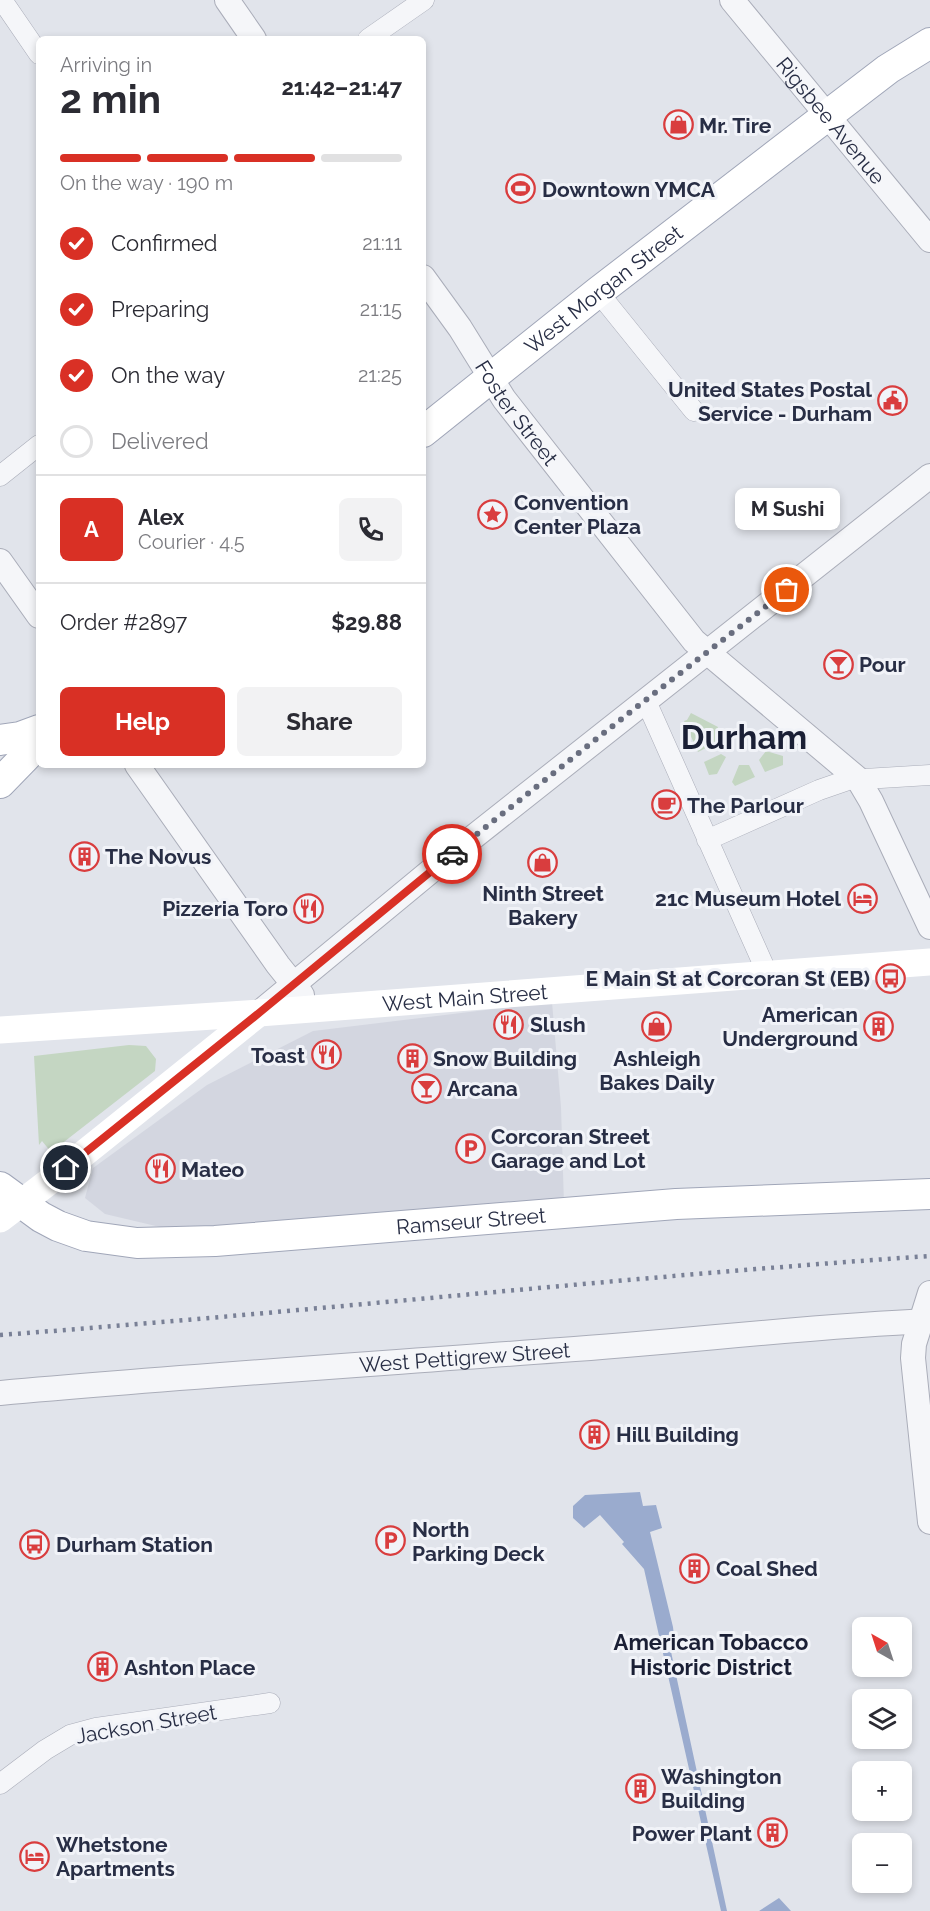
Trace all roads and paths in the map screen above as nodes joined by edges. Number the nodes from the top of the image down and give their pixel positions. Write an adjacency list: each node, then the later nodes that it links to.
1 (2, 0): 8 (street)
2 (227, 0): 5 (street)
3 (424, 0): 6 (street)
4 (732, 0): 9 (street, Rigsbee Avenue)
5 (252, 36)
6 (372, 36)
7 (930, 43): 9 (main road, West Morgan Street)
8 (36, 50)
9 (828, 115): 10 (street, Rigsbee Avenue); 12 (main road, West Morgan Street)
10 (930, 240)
11 (426, 281): 13 (street, Foster Street)
12 (598, 292): 13 (main road, West Morgan Street); 14 (street)
13 (490, 378): 15 (main road, West Morgan Street); 21 (street, Foster Street)
14 (694, 411)
15 (426, 430)
16 (36, 447): 17 (street)
17 (0, 476)
18 (930, 476): 21 (street)
19 (0, 561): 20 (street)
20 (36, 612)
21 (708, 653): 22 (street); 28 (street, Foster Street)
22 (646, 701): 30 (street); 34 (street)
23 (36, 731): 24 (main road)
24 (0, 740)
25 (36, 746): 29 (main road)
26 (139, 768): 34 (street)
27 (930, 775): 28 (street)
28 (858, 779): 30 (street); 31 (street)
29 (0, 783)
30 (707, 840): 33 (street)
31 (930, 927)
32 (930, 963): 33 (main road, West Main Street)
33 (768, 975): 35 (main road, West Main Street)
34 (294, 984): 35 (street); 36 (street)
35 (313, 1009): 36 (main road, West Main Street)
36 (259, 1013): 37 (main road, West Main Street); 39 (main road)
37 (0, 1030)
38 (930, 1194): 39 (main road, Ramseur Street)
39 (7, 1203)
40 (930, 1293): 41 (street)
41 (926, 1321): 42 (street, West Pettigrew Street); 43 (street)
42 (0, 1393)
43 (930, 1522)
44 (270, 1704): 45 (street, Jackson Street)
45 (0, 1784)

